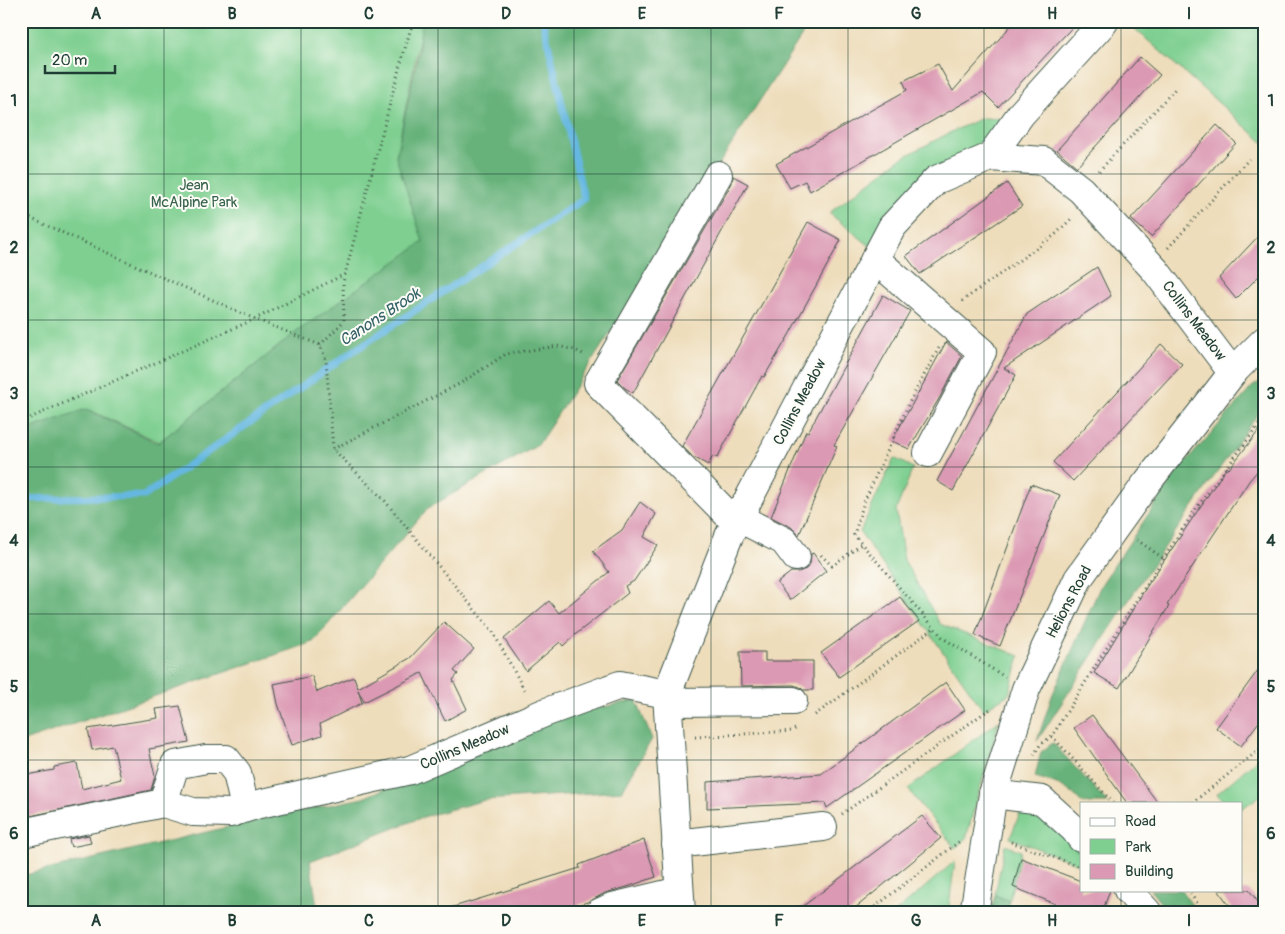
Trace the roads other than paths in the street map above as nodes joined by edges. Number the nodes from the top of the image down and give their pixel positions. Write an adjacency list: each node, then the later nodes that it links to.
1 (1104, 22): 2 (street)
2 (990, 157): 4 (street, Collins Meadow); 6 (street, Collins Meadow)
3 (718, 176): 8 (street)
4 (875, 259): 7 (street); 8 (street, Collins Meadow)
5 (1264, 341): 6 (street, Helions Road)
6 (1234, 371): 12 (street, Helions Road)
7 (928, 453)
8 (737, 520): 9 (street); 10 (street, Collins Meadow)
9 (796, 557)
10 (668, 698): 11 (street, Collins Meadow); 14 (street, Collins Meadow); 18 (street, Collins Meadow)
11 (793, 701)
12 (993, 794): 17 (street); 22 (street, Helions Road)
13 (163, 802): 14 (street, Collins Meadow); 14 (street); 16 (street)
14 (252, 806)
15 (823, 827): 18 (street)
16 (27, 832)
17 (1080, 837)
18 (676, 844): 20 (street, Collins Meadow)
19 (1130, 892): 23 (street)
20 (680, 902): 21 (street, Collins Meadow)
21 (599, 913)
22 (974, 913)
23 (1148, 913)

